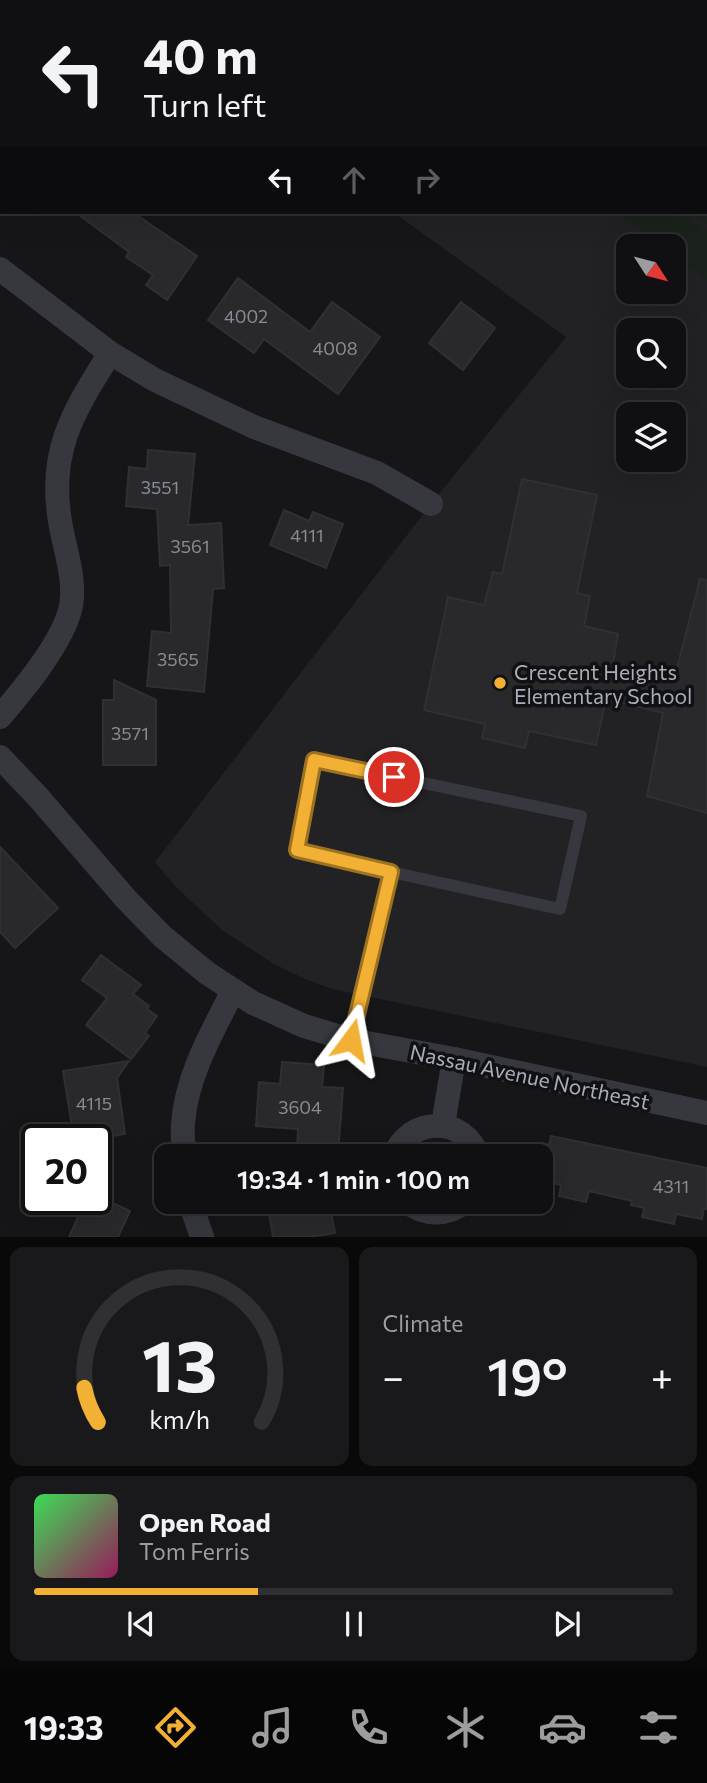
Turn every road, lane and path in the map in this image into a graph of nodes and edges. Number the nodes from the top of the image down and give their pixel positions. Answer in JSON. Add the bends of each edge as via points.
{"nodes":[{"id":1,"x":0,"y":269,"type":"edge"},
{"id":2,"x":110,"y":353,"type":"junction"},
{"id":3,"x":432,"y":505,"type":"dead end"},
{"id":4,"x":0,"y":717,"type":"edge"},
{"id":5,"x":0,"y":757,"type":"edge"},
{"id":6,"x":391,"y":872,"type":"junction"},
{"id":7,"x":233,"y":991,"type":"junction"},
{"id":8,"x":351,"y":1040,"type":"junction"},
{"id":9,"x":454,"y":1059,"type":"junction"},
{"id":10,"x":707,"y":1113,"type":"edge"},
{"id":11,"x":443,"y":1125,"type":"junction"},
{"id":12,"x":184,"y":1144,"type":"edge"},
{"id":13,"x":402,"y":1144,"type":"edge"},
{"id":14,"x":470,"y":1144,"type":"edge"},
{"id":15,"x":194,"y":1214,"type":"edge"},
{"id":16,"x":202,"y":1237,"type":"edge"}],
"edges":[{"from":1,"to":2,"type":"street"},
{"from":2,"to":3,"type":"street","via":[[203,404],[377,473]]},
{"from":2,"to":4,"type":"street","via":[[78,405],[56,473],[71,608],[44,659]]},
{"from":5,"to":7,"type":"street","name":"Nassau Avenue Northeast","via":[[126,899],[185,957]]},
{"from":6,"to":6,"type":"lane","via":[[560,909],[581,816],[314,760],[297,850]]},
{"from":6,"to":8,"type":"lane"},
{"from":7,"to":8,"type":"street","name":"Nassau Avenue Northeast","via":[[304,1026]]},
{"from":7,"to":12,"type":"street","via":[[192,1082]]},
{"from":8,"to":9,"type":"street","name":"Nassau Avenue Northeast"},
{"from":9,"to":10,"type":"street","name":"Nassau Avenue Northeast"},
{"from":9,"to":11,"type":"street"},
{"from":11,"to":13,"type":"street","via":[[416,1130]]},
{"from":11,"to":14,"type":"street"},
{"from":15,"to":16,"type":"street"}]}
